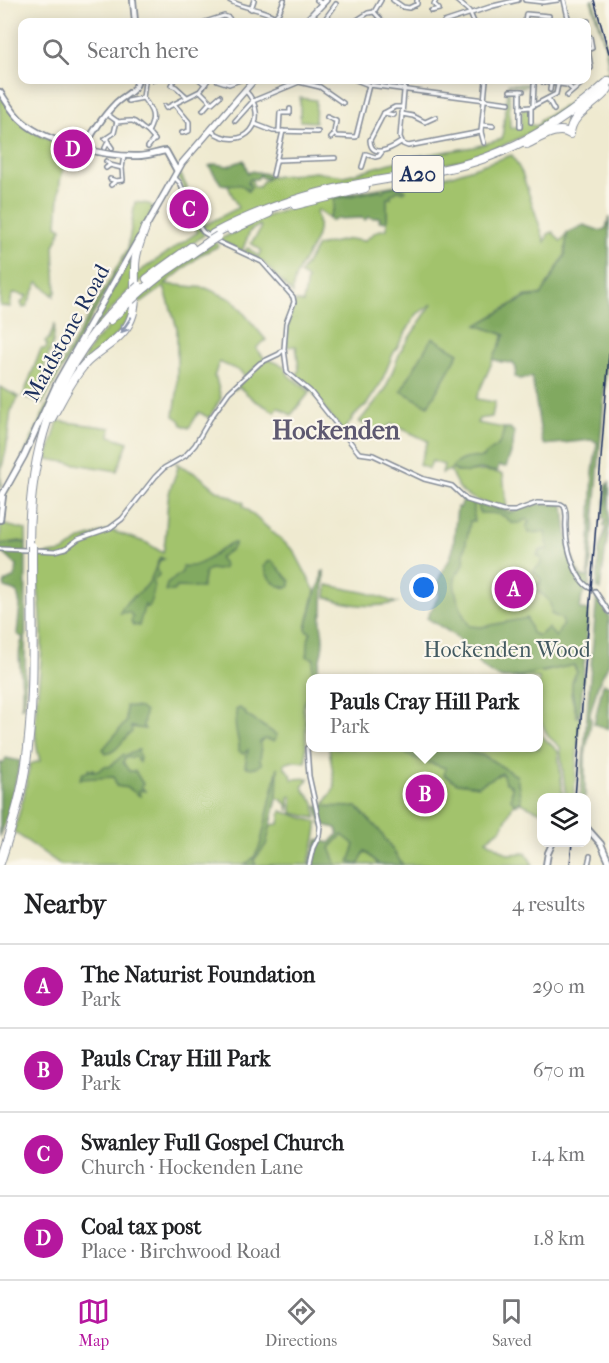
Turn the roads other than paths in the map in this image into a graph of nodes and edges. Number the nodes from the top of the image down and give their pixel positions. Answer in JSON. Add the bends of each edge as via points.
{"nodes":[{"id":1,"x":133,"y":0,"type":"edge"},
{"id":2,"x":230,"y":0,"type":"edge"},
{"id":3,"x":254,"y":0,"type":"edge"},
{"id":4,"x":284,"y":0,"type":"edge"},
{"id":5,"x":381,"y":0,"type":"edge"},
{"id":6,"x":393,"y":0,"type":"edge"},
{"id":7,"x":417,"y":0,"type":"edge"},
{"id":8,"x":436,"y":0,"type":"edge"},
{"id":9,"x":456,"y":0,"type":"edge"},
{"id":10,"x":491,"y":0,"type":"edge"},
{"id":11,"x":518,"y":0,"type":"edge"},
{"id":12,"x":525,"y":0,"type":"edge"},
{"id":13,"x":558,"y":0,"type":"edge"},
{"id":14,"x":564,"y":0,"type":"edge"},
{"id":15,"x":321,"y":1,"type":"edge"},
{"id":16,"x":336,"y":4,"type":"dead end"},
{"id":17,"x":493,"y":6,"type":"junction"},
{"id":18,"x":251,"y":9,"type":"junction"},
{"id":19,"x":431,"y":11,"type":"dead end"},
{"id":20,"x":374,"y":12,"type":"junction"},
{"id":21,"x":471,"y":14,"type":"junction"},
{"id":22,"x":549,"y":16,"type":"dead end"},
{"id":23,"x":275,"y":17,"type":"joint"},
{"id":24,"x":135,"y":18,"type":"edge"},
{"id":25,"x":307,"y":18,"type":"edge"},
{"id":26,"x":327,"y":18,"type":"edge"},
{"id":27,"x":360,"y":18,"type":"edge"},
{"id":28,"x":379,"y":18,"type":"edge"},
{"id":29,"x":458,"y":18,"type":"edge"},
{"id":30,"x":472,"y":18,"type":"edge"},
{"id":31,"x":526,"y":18,"type":"edge"},
{"id":32,"x":568,"y":18,"type":"edge"},
{"id":33,"x":609,"y":81,"type":"edge"},
{"id":34,"x":137,"y":84,"type":"edge"},
{"id":35,"x":145,"y":84,"type":"edge"},
{"id":36,"x":172,"y":84,"type":"edge"},
{"id":37,"x":205,"y":84,"type":"edge"},
{"id":38,"x":249,"y":84,"type":"edge"},
{"id":39,"x":294,"y":84,"type":"edge"},
{"id":40,"x":308,"y":84,"type":"edge"},
{"id":41,"x":404,"y":84,"type":"edge"},
{"id":42,"x":486,"y":84,"type":"edge"},
{"id":43,"x":551,"y":84,"type":"edge"},
{"id":44,"x":558,"y":84,"type":"edge"},
{"id":45,"x":564,"y":84,"type":"edge"},
{"id":46,"x":581,"y":84,"type":"dead end"},
{"id":47,"x":313,"y":85,"type":"joint"},
{"id":48,"x":369,"y":85,"type":"joint"},
{"id":49,"x":534,"y":85,"type":"dead end"},
{"id":50,"x":378,"y":86,"type":"joint"},
{"id":51,"x":403,"y":89,"type":"junction"},
{"id":52,"x":609,"y":89,"type":"edge"},
{"id":53,"x":245,"y":90,"type":"junction"},
{"id":54,"x":510,"y":90,"type":"dead end"},
{"id":55,"x":550,"y":90,"type":"dead end"},
{"id":56,"x":573,"y":90,"type":"junction"},
{"id":57,"x":200,"y":91,"type":"junction"},
{"id":58,"x":1,"y":95,"type":"edge"},
{"id":59,"x":220,"y":96,"type":"dead end"},
{"id":60,"x":567,"y":96,"type":"dead end"},
{"id":61,"x":187,"y":97,"type":"junction"},
{"id":62,"x":144,"y":98,"type":"junction"},
{"id":63,"x":548,"y":99,"type":"junction"},
{"id":64,"x":253,"y":101,"type":"junction"},
{"id":65,"x":484,"y":101,"type":"junction"},
{"id":66,"x":129,"y":102,"type":"dead end"},
{"id":67,"x":210,"y":102,"type":"junction"},
{"id":68,"x":343,"y":103,"type":"dead end"},
{"id":69,"x":509,"y":103,"type":"dead end"},
{"id":70,"x":174,"y":104,"type":"junction"},
{"id":71,"x":532,"y":106,"type":"junction"},
{"id":72,"x":402,"y":107,"type":"junction"},
{"id":73,"x":165,"y":108,"type":"dead end"},
{"id":74,"x":520,"y":108,"type":"junction"},
{"id":75,"x":290,"y":109,"type":"dead end"},
{"id":76,"x":203,"y":110,"type":"dead end"},
{"id":77,"x":554,"y":110,"type":"dead end"},
{"id":78,"x":384,"y":113,"type":"junction"},
{"id":79,"x":107,"y":114,"type":"junction"},
{"id":80,"x":402,"y":114,"type":"junction"},
{"id":81,"x":394,"y":115,"type":"dead end"},
{"id":82,"x":327,"y":117,"type":"dead end"},
{"id":83,"x":436,"y":117,"type":"dead end"},
{"id":84,"x":235,"y":119,"type":"dead end"},
{"id":85,"x":117,"y":121,"type":"junction"},
{"id":86,"x":531,"y":122,"type":"dead end"},
{"id":87,"x":255,"y":124,"type":"junction"},
{"id":88,"x":482,"y":125,"type":"junction"},
{"id":89,"x":493,"y":126,"type":"dead end"},
{"id":90,"x":520,"y":127,"type":"dead end"},
{"id":91,"x":210,"y":129,"type":"junction"},
{"id":92,"x":281,"y":131,"type":"junction"},
{"id":93,"x":148,"y":132,"type":"junction"},
{"id":94,"x":182,"y":132,"type":"dead end"},
{"id":95,"x":318,"y":132,"type":"dead end"},
{"id":96,"x":481,"y":132,"type":"junction"},
{"id":97,"x":107,"y":140,"type":"junction"},
{"id":98,"x":402,"y":142,"type":"junction"},
{"id":99,"x":483,"y":143,"type":"dead end"},
{"id":100,"x":527,"y":144,"type":"junction"},
{"id":101,"x":148,"y":147,"type":"dead end"},
{"id":102,"x":105,"y":148,"type":"dead end"},
{"id":103,"x":112,"y":148,"type":"dead end"},
{"id":104,"x":371,"y":148,"type":"junction"},
{"id":105,"x":85,"y":149,"type":"junction"},
{"id":106,"x":382,"y":152,"type":"junction"},
{"id":107,"x":366,"y":154,"type":"junction"},
{"id":108,"x":124,"y":156,"type":"junction"},
{"id":109,"x":335,"y":158,"type":"dead end"},
{"id":110,"x":277,"y":160,"type":"junction"},
{"id":111,"x":106,"y":161,"type":"dead end"},
{"id":112,"x":176,"y":167,"type":"junction"},
{"id":113,"x":362,"y":167,"type":"dead end"},
{"id":114,"x":122,"y":168,"type":"junction"},
{"id":115,"x":273,"y":175,"type":"dead end"},
{"id":116,"x":173,"y":178,"type":"junction"},
{"id":117,"x":110,"y":179,"type":"dead end"},
{"id":118,"x":116,"y":181,"type":"junction"},
{"id":119,"x":111,"y":185,"type":"dead end"},
{"id":120,"x":145,"y":228,"type":"joint"},
{"id":121,"x":212,"y":237,"type":"junction"},
{"id":122,"x":133,"y":256,"type":"junction"},
{"id":123,"x":140,"y":288,"type":"junction"},
{"id":124,"x":130,"y":297,"type":"junction"},
{"id":125,"x":284,"y":349,"type":"junction"},
{"id":126,"x":279,"y":354,"type":"junction"},
{"id":127,"x":285,"y":356,"type":"junction"},
{"id":128,"x":65,"y":381,"type":"junction"},
{"id":129,"x":46,"y":425,"type":"junction"},
{"id":130,"x":22,"y":471,"type":"dead end"},
{"id":131,"x":4,"y":493,"type":"junction"},
{"id":132,"x":26,"y":496,"type":"dead end"},
{"id":133,"x":0,"y":500,"type":"edge"},
{"id":134,"x":0,"y":520,"type":"edge"},
{"id":135,"x":0,"y":549,"type":"edge"},
{"id":136,"x":30,"y":549,"type":"junction"},
{"id":137,"x":590,"y":588,"type":"dead end"},
{"id":138,"x":595,"y":591,"type":"dead end"},
{"id":139,"x":609,"y":612,"type":"edge"},
{"id":140,"x":307,"y":752,"type":"edge"},
{"id":141,"x":591,"y":833,"type":"edge"},
{"id":142,"x":551,"y":847,"type":"edge"},
{"id":143,"x":0,"y":851,"type":"edge"},
{"id":144,"x":590,"y":856,"type":"dead end"},
{"id":145,"x":609,"y":862,"type":"edge"},
{"id":146,"x":0,"y":863,"type":"edge"},
{"id":147,"x":309,"y":865,"type":"edge"},
{"id":148,"x":546,"y":865,"type":"edge"},
{"id":149,"x":588,"y":865,"type":"edge"}],
"edges":[{"from":1,"to":24,"type":"street"},
{"from":2,"to":18,"type":"street"},
{"from":3,"to":18,"type":"street"},
{"from":4,"to":23,"type":"street"},
{"from":5,"to":20,"type":"street"},
{"from":6,"to":7,"type":"street","via":[[409,8]]},
{"from":8,"to":19,"type":"street","via":[[434,4],[440,9]]},
{"from":9,"to":21,"type":"street"},
{"from":10,"to":17,"type":"street"},
{"from":11,"to":17,"type":"street"},
{"from":12,"to":13,"type":"street"},
{"from":14,"to":32,"type":"street"},
{"from":15,"to":25,"type":"main road"},
{"from":16,"to":26,"type":"street"},
{"from":17,"to":21,"type":"street"},
{"from":18,"to":23,"type":"street"},
{"from":20,"to":27,"type":"street"},
{"from":20,"to":28,"type":"street"},
{"from":21,"to":29,"type":"street"},
{"from":21,"to":30,"type":"street"},
{"from":22,"to":31,"type":"street","via":[[526,14]]},
{"from":33,"to":121,"type":"highway","number":"A20","via":[[571,113],[485,158],[316,193],[275,205]]},
{"from":34,"to":79,"type":"street"},
{"from":35,"to":62,"type":"street"},
{"from":36,"to":61,"type":"street"},
{"from":37,"to":57,"type":"street"},
{"from":38,"to":53,"type":"main road"},
{"from":39,"to":64,"type":"street"},
{"from":40,"to":47,"type":"street"},
{"from":41,"to":51,"type":"street"},
{"from":42,"to":65,"type":"street"},
{"from":43,"to":55,"type":"street"},
{"from":44,"to":63,"type":"street","via":[[556,94]]},
{"from":45,"to":56,"type":"street"},
{"from":46,"to":56,"type":"street"},
{"from":47,"to":68,"type":"street"},
{"from":48,"to":50,"type":"street"},
{"from":48,"to":82,"type":"street","via":[[356,137],[333,136],[336,122]]},
{"from":49,"to":71,"type":"street"},
{"from":50,"to":51,"type":"street"},
{"from":51,"to":65,"type":"street"},
{"from":51,"to":72,"type":"street"},
{"from":52,"to":100,"type":"highway","number":"A20","via":[[575,116]]},
{"from":52,"to":100,"type":"highway","via":[[575,118],[570,134],[559,130]]},
{"from":53,"to":64,"type":"street"},
{"from":53,"to":91,"type":"main road"},
{"from":54,"to":74,"type":"street","via":[[522,91]]},
{"from":56,"to":60,"type":"street"},
{"from":57,"to":61,"type":"street"},
{"from":57,"to":67,"type":"street"},
{"from":58,"to":105,"type":"street","via":[[28,126],[72,147]]},
{"from":59,"to":67,"type":"street"},
{"from":61,"to":70,"type":"street"},
{"from":62,"to":66,"type":"street"},
{"from":62,"to":93,"type":"street","via":[[154,114]]},
{"from":63,"to":71,"type":"street"},
{"from":63,"to":77,"type":"street"},
{"from":64,"to":84,"type":"street"},
{"from":64,"to":87,"type":"street"},
{"from":65,"to":69,"type":"street"},
{"from":65,"to":88,"type":"street"},
{"from":67,"to":76,"type":"street"},
{"from":70,"to":73,"type":"street"},
{"from":70,"to":94,"type":"street","via":[[189,122],[189,131]]},
{"from":71,"to":74,"type":"street"},
{"from":71,"to":86,"type":"street"},
{"from":72,"to":78,"type":"street"},
{"from":72,"to":80,"type":"street"},
{"from":74,"to":90,"type":"street"},
{"from":75,"to":92,"type":"street","via":[[290,113],[280,113]]},
{"from":78,"to":81,"type":"street"},
{"from":78,"to":104,"type":"street","via":[[370,140]]},
{"from":79,"to":85,"type":"street"},
{"from":79,"to":105,"type":"street"},
{"from":80,"to":83,"type":"street","via":[[425,122]]},
{"from":80,"to":98,"type":"street"},
{"from":85,"to":93,"type":"street","via":[[135,120]]},
{"from":85,"to":97,"type":"street"},
{"from":87,"to":91,"type":"street","via":[[248,134],[233,139]]},
{"from":87,"to":92,"type":"street"},
{"from":88,"to":89,"type":"street"},
{"from":88,"to":96,"type":"street"},
{"from":91,"to":112,"type":"main road"},
{"from":92,"to":95,"type":"street"},
{"from":92,"to":110,"type":"street"},
{"from":93,"to":101,"type":"street","via":[[154,139]]},
{"from":96,"to":98,"type":"street","via":[[408,146]]},
{"from":96,"to":99,"type":"street"},
{"from":97,"to":102,"type":"street"},
{"from":97,"to":103,"type":"street"},
{"from":98,"to":106,"type":"street"},
{"from":100,"to":121,"type":"highway","number":"A20","via":[[459,171],[287,207]]},
{"from":104,"to":106,"type":"street"},
{"from":104,"to":107,"type":"street"},
{"from":105,"to":108,"type":"street"},
{"from":106,"to":107,"type":"street","via":[[375,157]]},
{"from":107,"to":113,"type":"street"},
{"from":108,"to":112,"type":"street","via":[[165,151]]},
{"from":108,"to":114,"type":"street"},
{"from":109,"to":110,"type":"street"},
{"from":110,"to":115,"type":"street"},
{"from":111,"to":114,"type":"street","via":[[108,166]]},
{"from":112,"to":116,"type":"main road"},
{"from":114,"to":118,"type":"street","via":[[123,180]]},
{"from":116,"to":120,"type":"main road"},
{"from":116,"to":125,"type":"street","via":[[180,183],[203,232],[262,262],[293,297]]},
{"from":117,"to":118,"type":"street"},
{"from":118,"to":119,"type":"street"},
{"from":120,"to":122,"type":"highway","number":"A20"},
{"from":121,"to":123,"type":"highway","number":"A20"},
{"from":121,"to":123,"type":"highway","number":"A20","via":[[161,267]]},
{"from":122,"to":129,"type":"highway","number":"A20","one_way":true,"via":[[135,302],[129,323],[81,369]]},
{"from":122,"to":131,"type":"main road","name":"Maidstone Road","via":[[58,381]]},
{"from":123,"to":124,"type":"highway","number":"A20","bridge":true},
{"from":124,"to":128,"type":"highway","number":"A20","via":[[96,336]]},
{"from":124,"to":128,"type":"highway","number":"A20","via":[[95,331]]},
{"from":125,"to":126,"type":"street"},
{"from":125,"to":127,"type":"street"},
{"from":126,"to":127,"type":"street"},
{"from":126,"to":136,"type":"street","via":[[265,360],[229,392],[195,445],[155,477],[122,519],[66,548]]},
{"from":127,"to":137,"type":"street","via":[[289,376],[310,391],[358,453],[373,455],[408,473],[452,486],[467,500],[503,511],[537,503],[564,506],[576,572]]},
{"from":128,"to":129,"type":"highway","number":"A20"},
{"from":129,"to":130,"type":"highway","via":[[31,466]]},
{"from":129,"to":136,"type":"highway","number":"A20","via":[[36,474]]},
{"from":131,"to":133,"type":"main road","name":"Maidstone Road"},
{"from":131,"to":134,"type":"street"},
{"from":132,"to":136,"type":"highway"},
{"from":135,"to":136,"type":"street"},
{"from":136,"to":143,"type":"highway","number":"A20","via":[[25,749]]},
{"from":136,"to":146,"type":"highway","number":"A20","via":[[32,692],[28,750]]},
{"from":138,"to":139,"type":"street"},
{"from":140,"to":147,"type":"street","via":[[320,826]]},
{"from":141,"to":145,"type":"street"},
{"from":142,"to":148,"type":"street"},
{"from":144,"to":149,"type":"street"}]}
